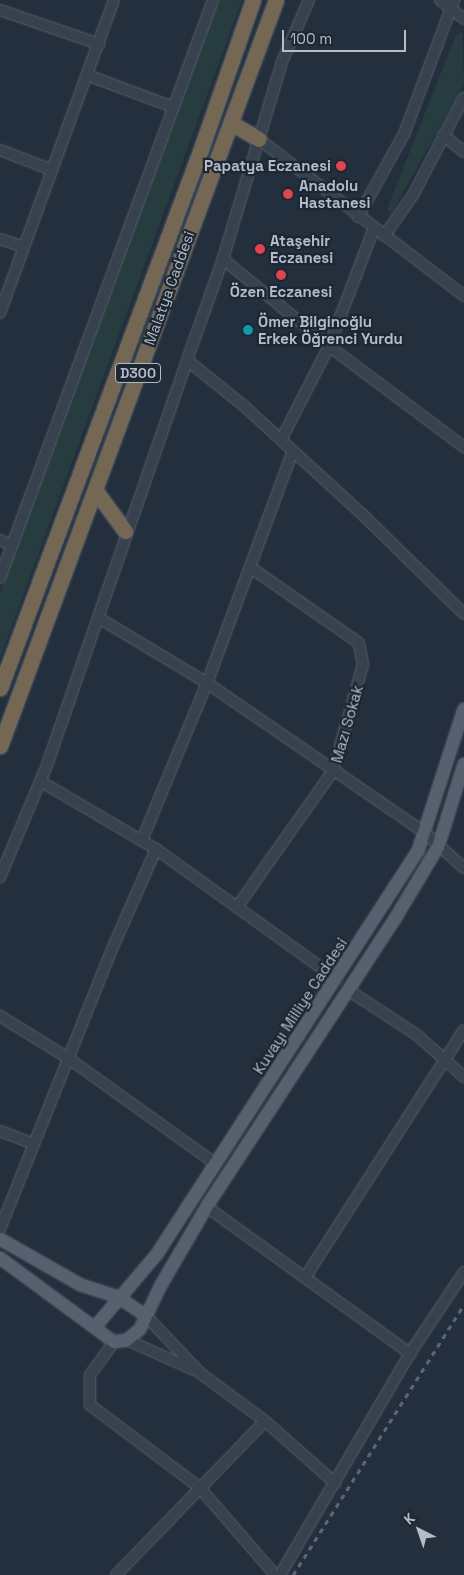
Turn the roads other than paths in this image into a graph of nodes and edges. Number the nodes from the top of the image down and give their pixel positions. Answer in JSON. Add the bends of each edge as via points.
{"nodes":[{"id":1,"x":114,"y":0,"type":"edge"},
{"id":2,"x":213,"y":0,"type":"edge"},
{"id":3,"x":253,"y":0,"type":"edge"},
{"id":4,"x":276,"y":0,"type":"edge"},
{"id":5,"x":309,"y":0,"type":"edge"},
{"id":6,"x":440,"y":0,"type":"edge"},
{"id":7,"x":452,"y":4,"type":"edge"},
{"id":8,"x":0,"y":10,"type":"edge"},
{"id":9,"x":464,"y":19,"type":"edge"},
{"id":10,"x":99,"y":44,"type":"junction"},
{"id":11,"x":87,"y":75,"type":"junction"},
{"id":12,"x":464,"y":97,"type":"edge"},
{"id":13,"x":174,"y":107,"type":"junction"},
{"id":14,"x":231,"y":123,"type":"junction"},
{"id":15,"x":443,"y":135,"type":"junction"},
{"id":16,"x":259,"y":139,"type":"junction"},
{"id":17,"x":0,"y":150,"type":"edge"},
{"id":18,"x":464,"y":152,"type":"edge"},
{"id":19,"x":52,"y":170,"type":"junction"},
{"id":20,"x":358,"y":217,"type":"junction"},
{"id":21,"x":374,"y":228,"type":"junction"},
{"id":22,"x":384,"y":236,"type":"junction"},
{"id":23,"x":0,"y":239,"type":"edge"},
{"id":24,"x":24,"y":248,"type":"junction"},
{"id":25,"x":222,"y":258,"type":"junction"},
{"id":26,"x":464,"y":296,"type":"edge"},
{"id":27,"x":0,"y":313,"type":"edge"},
{"id":28,"x":329,"y":346,"type":"junction"},
{"id":29,"x":187,"y":360,"type":"junction"},
{"id":30,"x":281,"y":440,"type":"junction"},
{"id":31,"x":464,"y":447,"type":"edge"},
{"id":32,"x":293,"y":451,"type":"junction"},
{"id":33,"x":95,"y":490,"type":"junction"},
{"id":34,"x":125,"y":531,"type":"junction"},
{"id":35,"x":0,"y":540,"type":"edge"},
{"id":36,"x":12,"y":545,"type":"junction"},
{"id":37,"x":250,"y":567,"type":"junction"},
{"id":38,"x":0,"y":578,"type":"edge"},
{"id":39,"x":464,"y":614,"type":"edge"},
{"id":40,"x":99,"y":618,"type":"junction"},
{"id":41,"x":207,"y":683,"type":"junction"},
{"id":42,"x":0,"y":688,"type":"edge"},
{"id":43,"x":464,"y":709,"type":"edge"},
{"id":44,"x":0,"y":746,"type":"edge"},
{"id":45,"x":464,"y":764,"type":"edge"},
{"id":46,"x":333,"y":771,"type":"junction"},
{"id":47,"x":40,"y":781,"type":"junction"},
{"id":48,"x":424,"y":832,"type":"junction"},
{"id":49,"x":142,"y":840,"type":"junction"},
{"id":50,"x":438,"y":847,"type":"junction"},
{"id":51,"x":156,"y":849,"type":"junction"},
{"id":52,"x":464,"y":868,"type":"edge"},
{"id":53,"x":0,"y":877,"type":"edge"},
{"id":54,"x":237,"y":907,"type":"junction"},
{"id":55,"x":337,"y":979,"type":"junction"},
{"id":56,"x":348,"y":990,"type":"junction"},
{"id":57,"x":0,"y":1016,"type":"edge"},
{"id":58,"x":464,"y":1030,"type":"edge"},
{"id":59,"x":68,"y":1058,"type":"junction"},
{"id":60,"x":445,"y":1060,"type":"junction"},
{"id":61,"x":464,"y":1077,"type":"edge"},
{"id":62,"x":0,"y":1131,"type":"edge"},
{"id":63,"x":34,"y":1144,"type":"junction"},
{"id":64,"x":216,"y":1164,"type":"junction"},
{"id":65,"x":207,"y":1207,"type":"junction"},
{"id":66,"x":0,"y":1228,"type":"edge"},
{"id":67,"x":0,"y":1239,"type":"edge"},
{"id":68,"x":0,"y":1258,"type":"edge"},
{"id":69,"x":464,"y":1272,"type":"edge"},
{"id":70,"x":306,"y":1276,"type":"junction"},
{"id":71,"x":118,"y":1297,"type":"junction"},
{"id":72,"x":146,"y":1316,"type":"junction"},
{"id":73,"x":95,"y":1327,"type":"junction"},
{"id":74,"x":121,"y":1341,"type":"junction"},
{"id":75,"x":410,"y":1354,"type":"junction"},
{"id":76,"x":200,"y":1373,"type":"junction"},
{"id":77,"x":265,"y":1421,"type":"junction"},
{"id":78,"x":335,"y":1483,"type":"junction"},
{"id":79,"x":200,"y":1488,"type":"junction"},
{"id":80,"x":116,"y":1575,"type":"edge"},
{"id":81,"x":274,"y":1575,"type":"edge"},
{"id":82,"x":280,"y":1575,"type":"edge"}],
"edges":[{"from":1,"to":10,"type":"street"},
{"from":2,"to":13,"type":"street"},
{"from":3,"to":42,"type":"highway","name":"Malatya Caddesi","number":"D300","via":[[201,149]]},
{"from":4,"to":14,"type":"highway","name":"Malatya Caddesi","number":"D300"},
{"from":5,"to":16,"type":"street","via":[[282,62]]},
{"from":6,"to":7,"type":"street"},
{"from":7,"to":9,"type":"street"},
{"from":7,"to":20,"type":"street","via":[[404,134]]},
{"from":8,"to":10,"type":"street"},
{"from":10,"to":11,"type":"street"},
{"from":11,"to":13,"type":"street"},
{"from":11,"to":19,"type":"street"},
{"from":12,"to":15,"type":"street"},
{"from":13,"to":36,"type":"street"},
{"from":14,"to":16,"type":"highway"},
{"from":14,"to":33,"type":"highway","name":"Malatya Caddesi","number":"D300"},
{"from":15,"to":18,"type":"street"},
{"from":15,"to":22,"type":"street","via":[[413,195]]},
{"from":16,"to":20,"type":"street"},
{"from":16,"to":25,"type":"street"},
{"from":17,"to":19,"type":"street"},
{"from":19,"to":24,"type":"street"},
{"from":20,"to":21,"type":"street"},
{"from":21,"to":22,"type":"street"},
{"from":21,"to":28,"type":"street"},
{"from":22,"to":26,"type":"street"},
{"from":23,"to":24,"type":"street"},
{"from":24,"to":27,"type":"street"},
{"from":25,"to":28,"type":"street"},
{"from":25,"to":29,"type":"street"},
{"from":28,"to":30,"type":"street"},
{"from":28,"to":31,"type":"street"},
{"from":29,"to":30,"type":"street"},
{"from":29,"to":34,"type":"street"},
{"from":30,"to":32,"type":"street"},
{"from":32,"to":37,"type":"street"},
{"from":32,"to":39,"type":"street"},
{"from":33,"to":34,"type":"highway"},
{"from":33,"to":44,"type":"highway","name":"Malatya Caddesi","number":"D300"},
{"from":34,"to":40,"type":"street"},
{"from":35,"to":36,"type":"street"},
{"from":36,"to":38,"type":"street"},
{"from":37,"to":41,"type":"street"},
{"from":37,"to":46,"type":"street","name":"Mazı Sokak","via":[[359,643],[364,664]]},
{"from":40,"to":41,"type":"street"},
{"from":40,"to":47,"type":"street"},
{"from":41,"to":46,"type":"street"},
{"from":41,"to":49,"type":"street"},
{"from":43,"to":48,"type":"main road","name":"Kuvayı Milliye Caddesi"},
{"from":45,"to":50,"type":"main road","name":"Kuvayı Milliye Caddesi"},
{"from":46,"to":48,"type":"street"},
{"from":46,"to":54,"type":"street","name":"Mazı Sokak"},
{"from":47,"to":49,"type":"street"},
{"from":47,"to":53,"type":"street"},
{"from":48,"to":50,"type":"street"},
{"from":48,"to":55,"type":"main road","name":"Kuvayı Milliye Caddesi","via":[[418,851]]},
{"from":49,"to":51,"type":"street"},
{"from":50,"to":52,"type":"street"},
{"from":50,"to":56,"type":"main road","name":"Kuvayı Milliye Caddesi"},
{"from":51,"to":54,"type":"street"},
{"from":51,"to":59,"type":"street"},
{"from":54,"to":55,"type":"street"},
{"from":55,"to":64,"type":"main road","name":"Kuvayı Milliye Caddesi"},
{"from":56,"to":60,"type":"street","via":[[417,1035]]},
{"from":56,"to":65,"type":"main road","name":"Kuvayı Milliye Caddesi"},
{"from":57,"to":59,"type":"street"},
{"from":58,"to":60,"type":"street"},
{"from":59,"to":63,"type":"street"},
{"from":59,"to":64,"type":"street"},
{"from":60,"to":61,"type":"street"},
{"from":60,"to":70,"type":"street"},
{"from":62,"to":63,"type":"street"},
{"from":63,"to":66,"type":"street"},
{"from":64,"to":71,"type":"main road","name":"Kuvayı Milliye Caddesi","via":[[157,1254]]},
{"from":65,"to":70,"type":"street"},
{"from":65,"to":72,"type":"main road","name":"Kuvayı Milliye Caddesi"},
{"from":67,"to":71,"type":"main road","via":[[81,1286]]},
{"from":68,"to":73,"type":"main road"},
{"from":69,"to":75,"type":"street"},
{"from":70,"to":75,"type":"street"},
{"from":71,"to":72,"type":"main road"},
{"from":71,"to":73,"type":"main road","name":"Kuvayı Milliye Caddesi"},
{"from":72,"to":74,"type":"main road","name":"Kuvayı Milliye Caddesi","via":[[140,1329]]},
{"from":72,"to":76,"type":"street"},
{"from":73,"to":74,"type":"main road"},
{"from":74,"to":76,"type":"street"},
{"from":74,"to":79,"type":"street","via":[[90,1375],[90,1405]]},
{"from":75,"to":78,"type":"street"},
{"from":76,"to":77,"type":"street"},
{"from":77,"to":78,"type":"street"},
{"from":77,"to":79,"type":"street"},
{"from":78,"to":82,"type":"street"},
{"from":79,"to":80,"type":"street"},
{"from":79,"to":81,"type":"street"}]}
